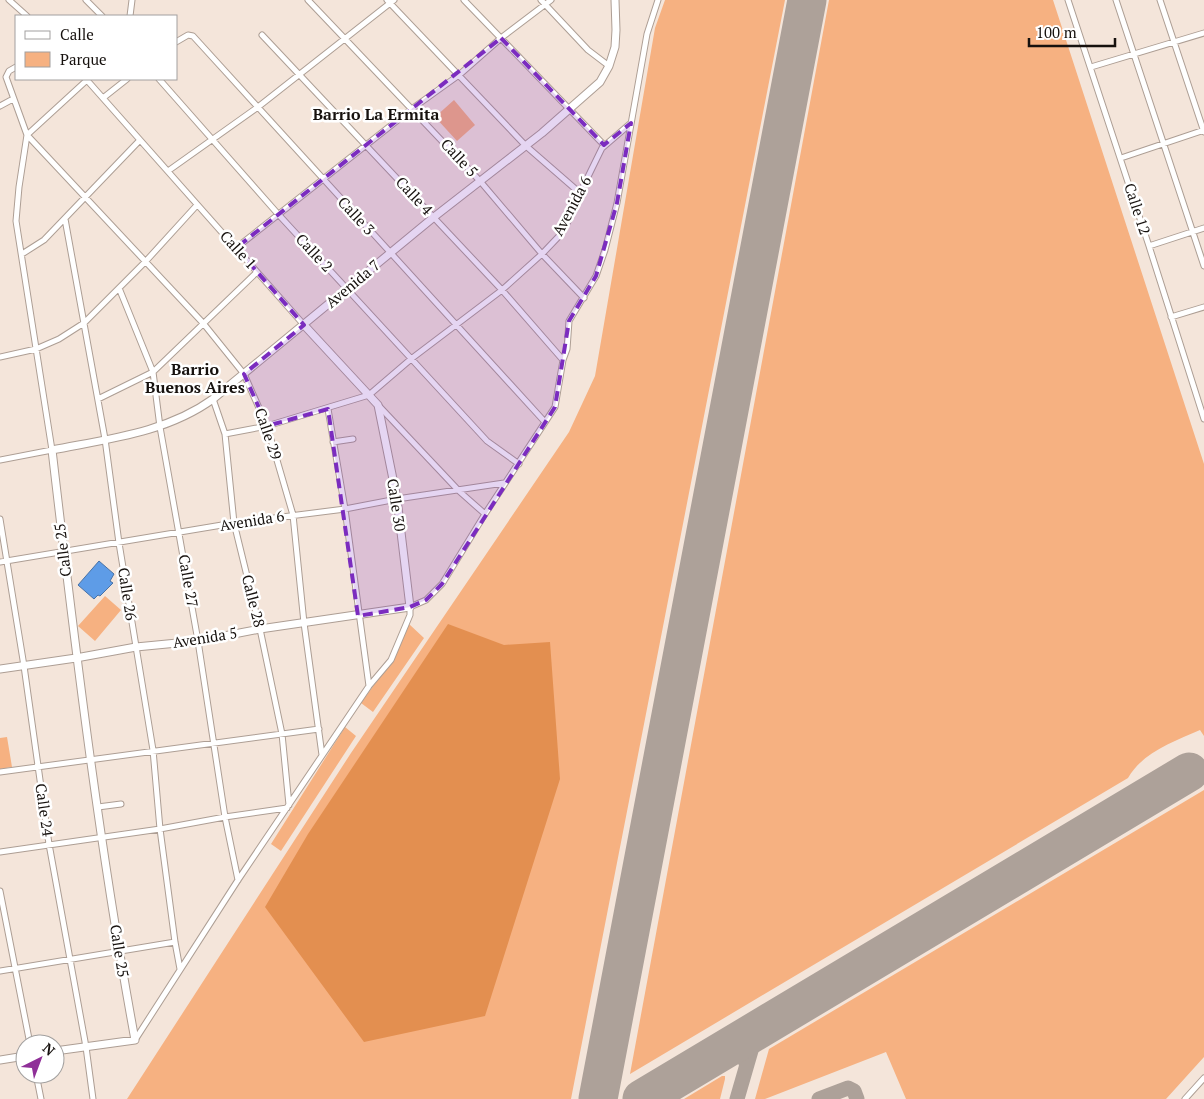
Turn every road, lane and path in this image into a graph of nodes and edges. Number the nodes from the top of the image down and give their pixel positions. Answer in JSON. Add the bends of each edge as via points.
{"nodes":[{"id":1,"x":9,"y":0,"type":"edge"},
{"id":2,"x":86,"y":0,"type":"edge"},
{"id":3,"x":132,"y":0,"type":"edge"},
{"id":4,"x":308,"y":0,"type":"edge"},
{"id":5,"x":464,"y":0,"type":"edge"},
{"id":6,"x":551,"y":0,"type":"edge"},
{"id":7,"x":615,"y":0,"type":"edge"},
{"id":8,"x":658,"y":0,"type":"edge"},
{"id":9,"x":1068,"y":0,"type":"edge"},
{"id":10,"x":1116,"y":0,"type":"edge"},
{"id":11,"x":1160,"y":0,"type":"edge"},
{"id":12,"x":390,"y":1,"type":"edge"},
{"id":13,"x":543,"y":2,"type":"edge"},
{"id":14,"x":26,"y":15,"type":"edge"},
{"id":15,"x":101,"y":15,"type":"edge"},
{"id":16,"x":130,"y":15,"type":"edge"},
{"id":17,"x":1204,"y":33,"type":"edge"},
{"id":18,"x":262,"y":35,"type":"dead end"},
{"id":19,"x":345,"y":37,"type":"junction"},
{"id":20,"x":501,"y":38,"type":"junction"},
{"id":21,"x":178,"y":41,"type":"edge"},
{"id":22,"x":1174,"y":42,"type":"junction"},
{"id":23,"x":1134,"y":54,"type":"junction"},
{"id":24,"x":609,"y":66,"type":"junction"},
{"id":25,"x":1091,"y":67,"type":"junction"},
{"id":26,"x":15,"y":68,"type":"edge"},
{"id":27,"x":300,"y":75,"type":"junction"},
{"id":28,"x":459,"y":75,"type":"junction"},
{"id":29,"x":85,"y":80,"type":"edge"},
{"id":30,"x":87,"y":80,"type":"edge"},
{"id":31,"x":127,"y":80,"type":"edge"},
{"id":32,"x":160,"y":80,"type":"edge"},
{"id":33,"x":103,"y":98,"type":"junction"},
{"id":34,"x":14,"y":99,"type":"junction"},
{"id":35,"x":0,"y":106,"type":"edge"},
{"id":36,"x":258,"y":107,"type":"junction"},
{"id":37,"x":412,"y":108,"type":"junction"},
{"id":38,"x":569,"y":109,"type":"junction"},
{"id":39,"x":631,"y":123,"type":"junction"},
{"id":40,"x":1204,"y":131,"type":"edge"},
{"id":41,"x":28,"y":134,"type":"junction"},
{"id":42,"x":212,"y":139,"type":"junction"},
{"id":43,"x":140,"y":140,"type":"junction"},
{"id":44,"x":1163,"y":143,"type":"junction"},
{"id":45,"x":366,"y":145,"type":"junction"},
{"id":46,"x":604,"y":145,"type":"junction"},
{"id":47,"x":526,"y":146,"type":"junction"},
{"id":48,"x":1121,"y":158,"type":"junction"},
{"id":49,"x":168,"y":171,"type":"junction"},
{"id":50,"x":322,"y":180,"type":"junction"},
{"id":51,"x":480,"y":181,"type":"junction"},
{"id":52,"x":580,"y":193,"type":"junction"},
{"id":53,"x":84,"y":198,"type":"junction"},
{"id":54,"x":197,"y":204,"type":"junction"},
{"id":55,"x":278,"y":214,"type":"junction"},
{"id":56,"x":434,"y":216,"type":"junction"},
{"id":57,"x":65,"y":219,"type":"junction"},
{"id":58,"x":1204,"y":228,"type":"edge"},
{"id":59,"x":1193,"y":232,"type":"junction"},
{"id":60,"x":1149,"y":246,"type":"junction"},
{"id":61,"x":236,"y":248,"type":"junction"},
{"id":62,"x":390,"y":253,"type":"junction"},
{"id":63,"x":22,"y":254,"type":"junction"},
{"id":64,"x":542,"y":254,"type":"junction"},
{"id":65,"x":146,"y":261,"type":"junction"},
{"id":66,"x":1204,"y":266,"type":"edge"},
{"id":67,"x":257,"y":272,"type":"junction"},
{"id":68,"x":119,"y":288,"type":"junction"},
{"id":69,"x":346,"y":288,"type":"junction"},
{"id":70,"x":502,"y":290,"type":"junction"},
{"id":71,"x":584,"y":298,"type":"junction"},
{"id":72,"x":1204,"y":307,"type":"edge"},
{"id":73,"x":1171,"y":318,"type":"junction"},
{"id":74,"x":84,"y":323,"type":"junction"},
{"id":75,"x":203,"y":323,"type":"junction"},
{"id":76,"x":304,"y":325,"type":"junction"},
{"id":77,"x":456,"y":325,"type":"junction"},
{"id":78,"x":36,"y":350,"type":"junction"},
{"id":79,"x":0,"y":357,"type":"edge"},
{"id":80,"x":410,"y":359,"type":"junction"},
{"id":81,"x":563,"y":360,"type":"junction"},
{"id":82,"x":153,"y":372,"type":"junction"},
{"id":83,"x":244,"y":374,"type":"junction"},
{"id":84,"x":369,"y":395,"type":"junction"},
{"id":85,"x":98,"y":399,"type":"junction"},
{"id":86,"x":213,"y":399,"type":"junction"},
{"id":87,"x":378,"y":405,"type":"junction"},
{"id":88,"x":1202,"y":407,"type":"edge"},
{"id":89,"x":328,"y":409,"type":"junction"},
{"id":90,"x":1204,"y":418,"type":"edge"},
{"id":91,"x":392,"y":420,"type":"junction"},
{"id":92,"x":544,"y":421,"type":"junction"},
{"id":93,"x":382,"y":425,"type":"junction"},
{"id":94,"x":267,"y":426,"type":"junction"},
{"id":95,"x":160,"y":427,"type":"junction"},
{"id":96,"x":225,"y":434,"type":"junction"},
{"id":97,"x":105,"y":439,"type":"junction"},
{"id":98,"x":353,"y":439,"type":"dead end"},
{"id":99,"x":333,"y":442,"type":"junction"},
{"id":100,"x":52,"y":450,"type":"junction"},
{"id":101,"x":0,"y":460,"type":"edge"},
{"id":102,"x":519,"y":464,"type":"junction"},
{"id":103,"x":504,"y":483,"type":"junction"},
{"id":104,"x":459,"y":490,"type":"junction"},
{"id":105,"x":397,"y":499,"type":"junction"},
{"id":106,"x":345,"y":509,"type":"junction"},
{"id":107,"x":485,"y":514,"type":"junction"},
{"id":108,"x":293,"y":515,"type":"junction"},
{"id":109,"x":0,"y":520,"type":"edge"},
{"id":110,"x":234,"y":524,"type":"junction"},
{"id":111,"x":179,"y":533,"type":"junction"},
{"id":112,"x":119,"y":543,"type":"junction"},
{"id":113,"x":64,"y":552,"type":"junction"},
{"id":114,"x":7,"y":561,"type":"junction"},
{"id":115,"x":0,"y":562,"type":"edge"},
{"id":116,"x":410,"y":607,"type":"junction"},
{"id":117,"x":358,"y":616,"type":"junction"},
{"id":118,"x":304,"y":623,"type":"junction"},
{"id":119,"x":260,"y":629,"type":"junction"},
{"id":120,"x":198,"y":641,"type":"junction"},
{"id":121,"x":136,"y":647,"type":"junction"},
{"id":122,"x":76,"y":658,"type":"junction"},
{"id":123,"x":24,"y":666,"type":"junction"},
{"id":124,"x":0,"y":669,"type":"edge"},
{"id":125,"x":369,"y":686,"type":"junction"},
{"id":126,"x":319,"y":729,"type":"junction"},
{"id":127,"x":282,"y":734,"type":"junction"},
{"id":128,"x":213,"y":743,"type":"junction"},
{"id":129,"x":153,"y":750,"type":"junction"},
{"id":130,"x":322,"y":756,"type":"junction"},
{"id":131,"x":91,"y":760,"type":"junction"},
{"id":132,"x":38,"y":767,"type":"junction"},
{"id":133,"x":0,"y":772,"type":"edge"},
{"id":134,"x":121,"y":804,"type":"dead end"},
{"id":135,"x":288,"y":806,"type":"junction"},
{"id":136,"x":98,"y":807,"type":"junction"},
{"id":137,"x":225,"y":817,"type":"junction"},
{"id":138,"x":160,"y":829,"type":"junction"},
{"id":139,"x":102,"y":836,"type":"junction"},
{"id":140,"x":49,"y":844,"type":"junction"},
{"id":141,"x":0,"y":852,"type":"edge"},
{"id":142,"x":238,"y":880,"type":"junction"},
{"id":143,"x":0,"y":891,"type":"edge"},
{"id":144,"x":175,"y":942,"type":"junction"},
{"id":145,"x":118,"y":950,"type":"junction"},
{"id":146,"x":70,"y":958,"type":"junction"},
{"id":147,"x":15,"y":968,"type":"junction"},
{"id":148,"x":180,"y":969,"type":"junction"},
{"id":149,"x":0,"y":971,"type":"edge"},
{"id":150,"x":28,"y":1034,"type":"edge"},
{"id":151,"x":135,"y":1040,"type":"junction"},
{"id":152,"x":86,"y":1047,"type":"junction"},
{"id":153,"x":65,"y":1050,"type":"edge"},
{"id":154,"x":15,"y":1058,"type":"edge"},
{"id":155,"x":0,"y":1060,"type":"edge"},
{"id":156,"x":1204,"y":1078,"type":"edge"},
{"id":157,"x":38,"y":1084,"type":"edge"},
{"id":158,"x":1188,"y":1098,"type":"edge"},
{"id":159,"x":41,"y":1099,"type":"edge"},
{"id":160,"x":93,"y":1099,"type":"edge"}],
"edges":[{"from":1,"to":14,"type":"street"},
{"from":2,"to":15,"type":"street"},
{"from":3,"to":16,"type":"street"},
{"from":4,"to":19,"type":"street","name":"Calle 5"},
{"from":5,"to":20,"type":"street"},
{"from":6,"to":13,"type":"street"},
{"from":7,"to":24,"type":"street","name":"Avenida 7","via":[[615,47]]},
{"from":8,"to":39,"type":"street","via":[[647,34]]},
{"from":9,"to":25,"type":"street","name":"Calle 12"},
{"from":10,"to":23,"type":"street"},
{"from":11,"to":22,"type":"street"},
{"from":12,"to":19,"type":"street"},
{"from":12,"to":28,"type":"street"},
{"from":13,"to":20,"type":"street"},
{"from":13,"to":24,"type":"street","via":[[588,50]]},
{"from":17,"to":22,"type":"street"},
{"from":18,"to":27,"type":"street","name":"Calle 4"},
{"from":19,"to":27,"type":"street"},
{"from":19,"to":37,"type":"street","name":"Calle 5"},
{"from":20,"to":28,"type":"street"},
{"from":20,"to":38,"type":"street"},
{"from":21,"to":36,"type":"street","name":"Calle 3","via":[[193,36]]},
{"from":22,"to":23,"type":"street"},
{"from":22,"to":40,"type":"street"},
{"from":23,"to":25,"type":"street"},
{"from":23,"to":44,"type":"street"},
{"from":24,"to":38,"type":"street","name":"Avenida 7","via":[[600,82]]},
{"from":25,"to":48,"type":"street","name":"Calle 12"},
{"from":26,"to":34,"type":"street","via":[[7,74]]},
{"from":27,"to":36,"type":"street"},
{"from":27,"to":45,"type":"street","name":"Calle 4"},
{"from":28,"to":37,"type":"street"},
{"from":28,"to":47,"type":"street"},
{"from":29,"to":41,"type":"street"},
{"from":30,"to":33,"type":"street","name":"Calle 1"},
{"from":31,"to":33,"type":"street"},
{"from":32,"to":42,"type":"street","name":"Calle 2"},
{"from":33,"to":43,"type":"street","name":"Calle 1"},
{"from":34,"to":35,"type":"street"},
{"from":34,"to":41,"type":"street"},
{"from":36,"to":42,"type":"street"},
{"from":36,"to":50,"type":"street","name":"Calle 3"},
{"from":37,"to":45,"type":"street"},
{"from":37,"to":51,"type":"street","name":"Calle 5"},
{"from":38,"to":46,"type":"street"},
{"from":38,"to":47,"type":"street","name":"Avenida 7"},
{"from":39,"to":46,"type":"street"},
{"from":39,"to":71,"type":"street","via":[[605,250]]},
{"from":40,"to":44,"type":"street"},
{"from":41,"to":53,"type":"street","name":"Calle 29"},
{"from":41,"to":63,"type":"street","name":"Calle 25","via":[[16,222]]},
{"from":42,"to":49,"type":"street"},
{"from":42,"to":55,"type":"street","name":"Calle 2"},
{"from":43,"to":49,"type":"street","name":"Calle 1"},
{"from":43,"to":53,"type":"street"},
{"from":44,"to":48,"type":"street"},
{"from":44,"to":59,"type":"street"},
{"from":45,"to":50,"type":"street"},
{"from":45,"to":56,"type":"street","name":"Calle 4"},
{"from":46,"to":52,"type":"street","name":"Avenida 6"},
{"from":47,"to":51,"type":"street","name":"Avenida 7"},
{"from":47,"to":52,"type":"street"},
{"from":48,"to":60,"type":"street","name":"Calle 12"},
{"from":49,"to":54,"type":"street","name":"Calle 1"},
{"from":50,"to":55,"type":"street"},
{"from":50,"to":62,"type":"street","name":"Calle 3"},
{"from":51,"to":56,"type":"street","name":"Avenida 7"},
{"from":51,"to":64,"type":"street","name":"Calle 5"},
{"from":52,"to":64,"type":"street","name":"Avenida 6","via":[[562,233]]},
{"from":53,"to":57,"type":"street"},
{"from":53,"to":65,"type":"street","name":"Calle 29"},
{"from":54,"to":61,"type":"street","name":"Calle 1"},
{"from":54,"to":65,"type":"street"},
{"from":55,"to":61,"type":"street"},
{"from":55,"to":69,"type":"street","name":"Calle 2"},
{"from":56,"to":62,"type":"street","name":"Avenida 7"},
{"from":56,"to":70,"type":"street","name":"Calle 4"},
{"from":57,"to":63,"type":"street","via":[[44,240]]},
{"from":57,"to":74,"type":"street","name":"Calle 26"},
{"from":58,"to":59,"type":"street"},
{"from":59,"to":60,"type":"street"},
{"from":59,"to":66,"type":"street"},
{"from":60,"to":73,"type":"street","name":"Calle 12"},
{"from":61,"to":67,"type":"street","name":"Calle 1"},
{"from":62,"to":69,"type":"street","name":"Avenida 7"},
{"from":62,"to":77,"type":"street","name":"Calle 3"},
{"from":63,"to":78,"type":"street","name":"Calle 25"},
{"from":64,"to":70,"type":"street","name":"Avenida 6"},
{"from":64,"to":71,"type":"street","name":"Calle 5"},
{"from":65,"to":68,"type":"street"},
{"from":65,"to":75,"type":"street","name":"Calle 29"},
{"from":67,"to":75,"type":"street"},
{"from":67,"to":76,"type":"street","name":"Calle 1"},
{"from":68,"to":74,"type":"street"},
{"from":68,"to":82,"type":"street","name":"Calle 27"},
{"from":69,"to":76,"type":"street","name":"Avenida 7"},
{"from":69,"to":80,"type":"street","name":"Calle 2"},
{"from":70,"to":77,"type":"street","name":"Avenida 6"},
{"from":70,"to":81,"type":"street","name":"Calle 4"},
{"from":71,"to":81,"type":"street","via":[[569,322]]},
{"from":72,"to":73,"type":"street"},
{"from":73,"to":88,"type":"street","name":"Calle 12"},
{"from":74,"to":78,"type":"street"},
{"from":74,"to":85,"type":"street","name":"Calle 26"},
{"from":75,"to":82,"type":"street"},
{"from":75,"to":83,"type":"street","name":"Calle 29"},
{"from":76,"to":83,"type":"street","name":"Avenida 7"},
{"from":76,"to":84,"type":"street","name":"Calle 1"},
{"from":77,"to":80,"type":"street","name":"Avenida 6"},
{"from":77,"to":92,"type":"street","name":"Calle 3"},
{"from":78,"to":79,"type":"street"},
{"from":78,"to":100,"type":"street","name":"Calle 25"},
{"from":80,"to":84,"type":"street","name":"Avenida 6"},
{"from":80,"to":102,"type":"street","name":"Calle 2","via":[[486,441]]},
{"from":81,"to":92,"type":"street","via":[[555,407]]},
{"from":82,"to":85,"type":"street"},
{"from":82,"to":95,"type":"street","name":"Calle 27"},
{"from":83,"to":86,"type":"street","name":"Avenida 7"},
{"from":83,"to":94,"type":"street","name":"Calle 29"},
{"from":84,"to":87,"type":"street","name":"Calle 1"},
{"from":84,"to":89,"type":"street","name":"Avenida 6"},
{"from":85,"to":97,"type":"street","name":"Calle 26"},
{"from":86,"to":95,"type":"street","name":"Avenida 7","via":[[198,410]]},
{"from":86,"to":96,"type":"street","name":"Calle 28"},
{"from":87,"to":91,"type":"street","name":"Calle 1"},
{"from":87,"to":93,"type":"street","name":"Calle 30"},
{"from":88,"to":90,"type":"street","name":"Calle 12"},
{"from":89,"to":94,"type":"street","name":"Avenida 6"},
{"from":89,"to":99,"type":"street"},
{"from":91,"to":93,"type":"street"},
{"from":91,"to":104,"type":"street","name":"Calle 1"},
{"from":92,"to":102,"type":"street"},
{"from":93,"to":105,"type":"street","name":"Calle 30"},
{"from":94,"to":96,"type":"street","name":"Avenida 6"},
{"from":94,"to":108,"type":"street","name":"Calle 29"},
{"from":95,"to":97,"type":"street","name":"Avenida 7"},
{"from":95,"to":111,"type":"street","name":"Calle 27"},
{"from":96,"to":110,"type":"street","name":"Calle 28"},
{"from":97,"to":100,"type":"street","name":"Avenida 7"},
{"from":97,"to":112,"type":"street","name":"Calle 26"},
{"from":98,"to":99,"type":"street"},
{"from":99,"to":106,"type":"street"},
{"from":100,"to":101,"type":"street","name":"Avenida 7"},
{"from":100,"to":113,"type":"street","name":"Calle 25"},
{"from":102,"to":103,"type":"street"},
{"from":103,"to":104,"type":"street","name":"Avenida 6"},
{"from":103,"to":107,"type":"street"},
{"from":104,"to":105,"type":"street","name":"Avenida 6"},
{"from":104,"to":107,"type":"street","name":"Calle 1"},
{"from":105,"to":106,"type":"street","name":"Avenida 6"},
{"from":105,"to":116,"type":"street","name":"Calle 30"},
{"from":106,"to":108,"type":"street","name":"Avenida 6"},
{"from":106,"to":117,"type":"street"},
{"from":107,"to":116,"type":"street","via":[[442,584],[426,600]]},
{"from":108,"to":110,"type":"street","name":"Avenida 6"},
{"from":108,"to":118,"type":"street","name":"Calle 29"},
{"from":109,"to":114,"type":"street","name":"Calle 24"},
{"from":110,"to":111,"type":"street","name":"Avenida 6"},
{"from":110,"to":119,"type":"street","name":"Calle 28"},
{"from":111,"to":112,"type":"street","name":"Avenida 6"},
{"from":111,"to":120,"type":"street","name":"Calle 27"},
{"from":112,"to":113,"type":"street","name":"Avenida 6"},
{"from":112,"to":121,"type":"street","name":"Calle 26"},
{"from":113,"to":114,"type":"street","name":"Avenida 6"},
{"from":113,"to":122,"type":"street","name":"Calle 25"},
{"from":114,"to":115,"type":"street","name":"Avenida 6"},
{"from":114,"to":123,"type":"street","name":"Calle 24"},
{"from":116,"to":117,"type":"street","name":"Avenida 5"},
{"from":116,"to":125,"type":"street","via":[[410,615],[391,660]]},
{"from":117,"to":118,"type":"street","name":"Avenida 5"},
{"from":117,"to":125,"type":"street"},
{"from":118,"to":119,"type":"street","name":"Avenida 5"},
{"from":118,"to":126,"type":"street","name":"Calle 29"},
{"from":119,"to":120,"type":"street","name":"Avenida 5"},
{"from":119,"to":127,"type":"street","name":"Calle 28"},
{"from":120,"to":121,"type":"street","name":"Avenida 5"},
{"from":120,"to":128,"type":"street","name":"Calle 27"},
{"from":121,"to":122,"type":"street","name":"Avenida 5"},
{"from":121,"to":129,"type":"street","name":"Calle 26"},
{"from":122,"to":123,"type":"street","name":"Avenida 5"},
{"from":122,"to":131,"type":"street","name":"Calle 25"},
{"from":123,"to":124,"type":"street","name":"Avenida 5"},
{"from":123,"to":132,"type":"street","name":"Calle 24"},
{"from":125,"to":130,"type":"street"},
{"from":126,"to":127,"type":"street"},
{"from":126,"to":130,"type":"street","name":"Calle 29"},
{"from":127,"to":128,"type":"street"},
{"from":127,"to":135,"type":"street","name":"Calle 28"},
{"from":128,"to":129,"type":"street"},
{"from":128,"to":137,"type":"street","name":"Calle 27"},
{"from":129,"to":131,"type":"street"},
{"from":129,"to":138,"type":"street","name":"Calle 26"},
{"from":130,"to":135,"type":"street"},
{"from":131,"to":132,"type":"street"},
{"from":131,"to":136,"type":"street","name":"Calle 25"},
{"from":132,"to":133,"type":"street"},
{"from":132,"to":140,"type":"street","name":"Calle 24"},
{"from":134,"to":136,"type":"street"},
{"from":135,"to":137,"type":"street"},
{"from":135,"to":142,"type":"street"},
{"from":136,"to":139,"type":"street","name":"Calle 25"},
{"from":137,"to":138,"type":"street"},
{"from":137,"to":142,"type":"street","name":"Calle 27"},
{"from":138,"to":139,"type":"street"},
{"from":138,"to":144,"type":"street","name":"Calle 26"},
{"from":139,"to":140,"type":"street"},
{"from":139,"to":145,"type":"street","name":"Calle 25"},
{"from":140,"to":141,"type":"street"},
{"from":140,"to":146,"type":"street","name":"Calle 24"},
{"from":142,"to":148,"type":"street"},
{"from":143,"to":147,"type":"street"},
{"from":144,"to":145,"type":"street"},
{"from":144,"to":148,"type":"street","name":"Calle 26"},
{"from":145,"to":146,"type":"street"},
{"from":145,"to":151,"type":"street","name":"Calle 25"},
{"from":146,"to":147,"type":"street"},
{"from":146,"to":152,"type":"street","name":"Calle 24"},
{"from":147,"to":149,"type":"street"},
{"from":147,"to":150,"type":"street"},
{"from":148,"to":151,"type":"street"},
{"from":151,"to":152,"type":"street"},
{"from":152,"to":153,"type":"street"},
{"from":152,"to":160,"type":"street","name":"Calle 24"},
{"from":154,"to":155,"type":"street"},
{"from":156,"to":158,"type":"street"},
{"from":157,"to":159,"type":"street"}]}
